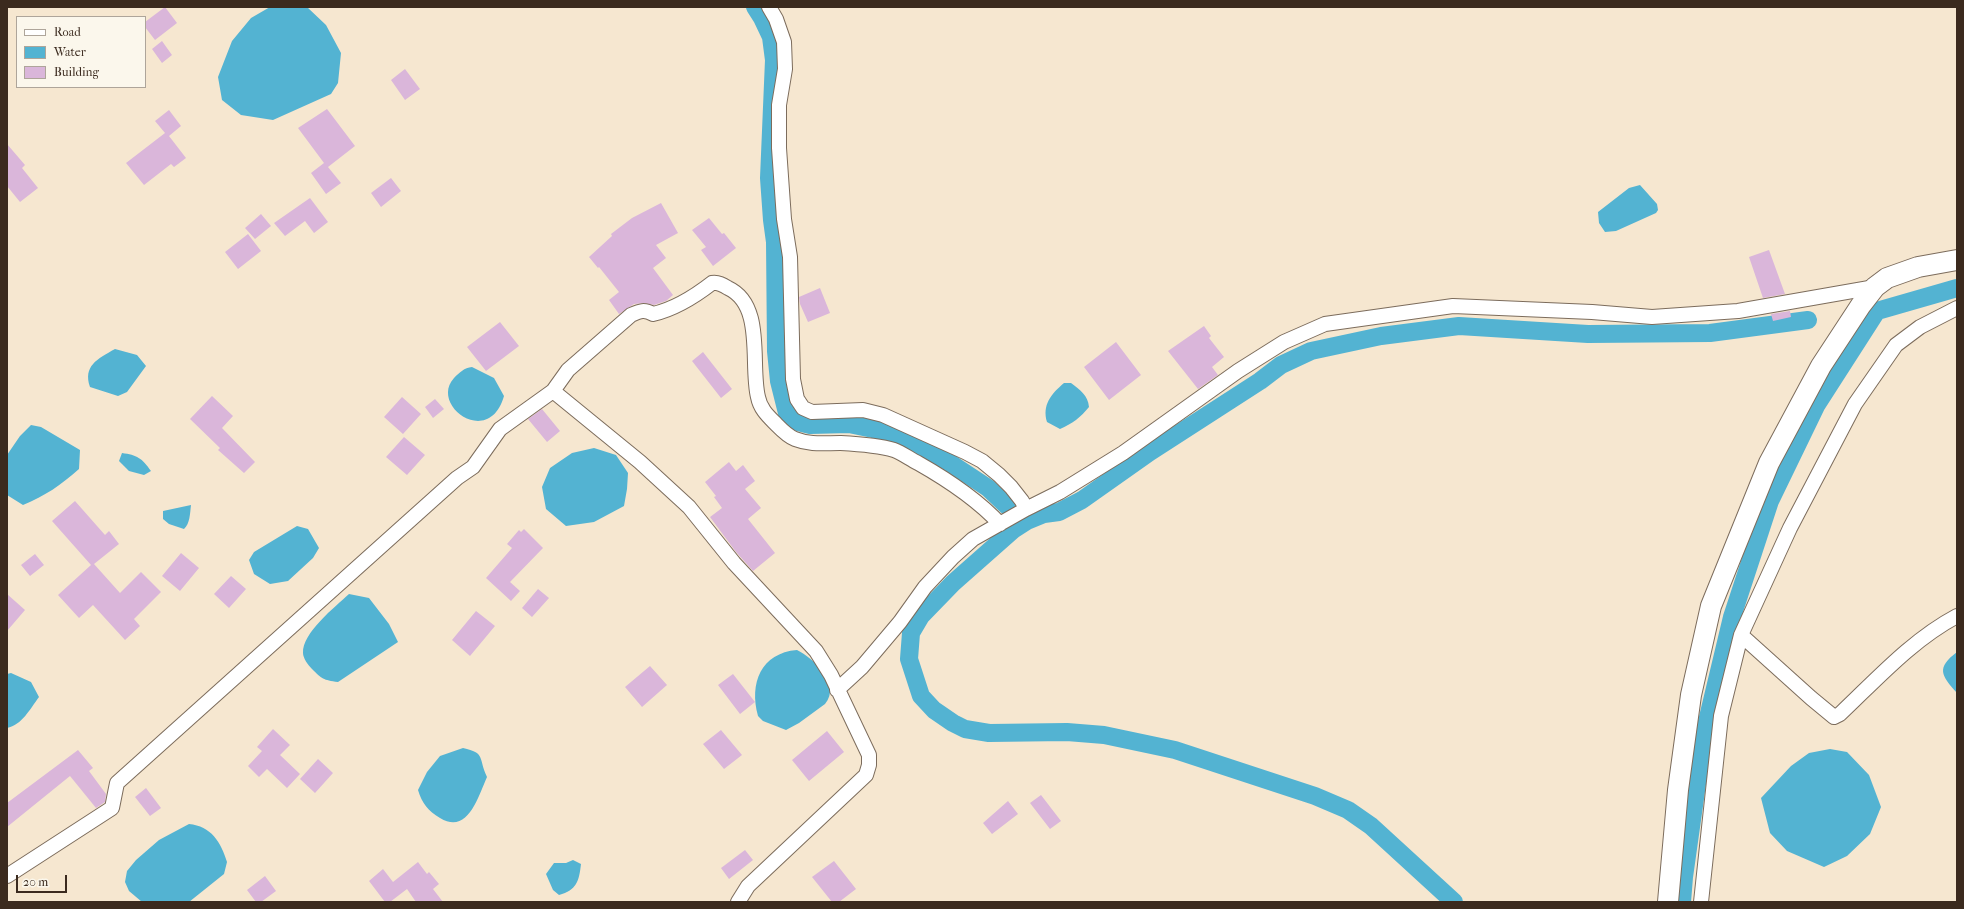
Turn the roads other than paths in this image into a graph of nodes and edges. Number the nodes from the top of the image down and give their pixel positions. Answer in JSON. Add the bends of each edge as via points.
{"nodes":[{"id":1,"x":770,"y":7,"type":"edge"},
{"id":2,"x":1957,"y":260,"type":"edge"},
{"id":3,"x":1875,"y":287,"type":"junction"},
{"id":4,"x":1957,"y":308,"type":"edge"},
{"id":5,"x":553,"y":391,"type":"junction"},
{"id":6,"x":1026,"y":509,"type":"junction"},
{"id":7,"x":1000,"y":524,"type":"junction"},
{"id":8,"x":1957,"y":616,"type":"edge"},
{"id":9,"x":1741,"y":635,"type":"junction"},
{"id":10,"x":837,"y":690,"type":"junction"},
{"id":11,"x":7,"y":876,"type":"edge"},
{"id":12,"x":738,"y":902,"type":"edge"},
{"id":13,"x":1668,"y":902,"type":"edge"},
{"id":14,"x":1701,"y":902,"type":"edge"}],
"edges":[{"from":1,"to":6,"type":"street","via":[[784,42],[785,70],[780,104],[779,148],[784,219],[790,257],[793,379],[797,399],[803,408],[812,412],[863,410],[883,415],[965,452],[982,461],[999,475]]},
{"from":2,"to":3,"type":"street","via":[[1918,267],[1887,278]]},
{"from":3,"to":6,"type":"street","via":[[1738,311],[1652,317],[1453,306],[1325,324],[1284,342],[1238,371],[1123,453],[1060,492]]},
{"from":3,"to":13,"type":"street","via":[[1860,305],[1821,366],[1769,463],[1711,606],[1691,694],[1678,790]]},
{"from":4,"to":9,"type":"street","via":[[1920,326],[1896,345],[1856,404],[1790,528]]},
{"from":5,"to":7,"type":"street","via":[[568,370],[631,315],[646,310],[653,314],[666,311],[717,282],[737,292],[748,310],[752,326],[758,397],[764,412],[783,432],[794,439],[811,444],[877,446],[896,451],[964,492],[990,512]]},
{"from":5,"to":10,"type":"street","via":[[640,462],[689,507],[734,563],[816,651]]},
{"from":5,"to":11,"type":"street","via":[[500,429],[473,467],[457,478],[117,783],[112,808]]},
{"from":6,"to":7,"type":"street"},
{"from":7,"to":10,"type":"street","via":[[973,539],[953,557],[925,587],[900,622],[862,667]]},
{"from":8,"to":9,"type":"street","via":[[1936,627],[1834,717]]},
{"from":9,"to":14,"type":"street","via":[[1721,716]]},
{"from":10,"to":12,"type":"street","via":[[869,755],[866,775],[748,886]]}]}
